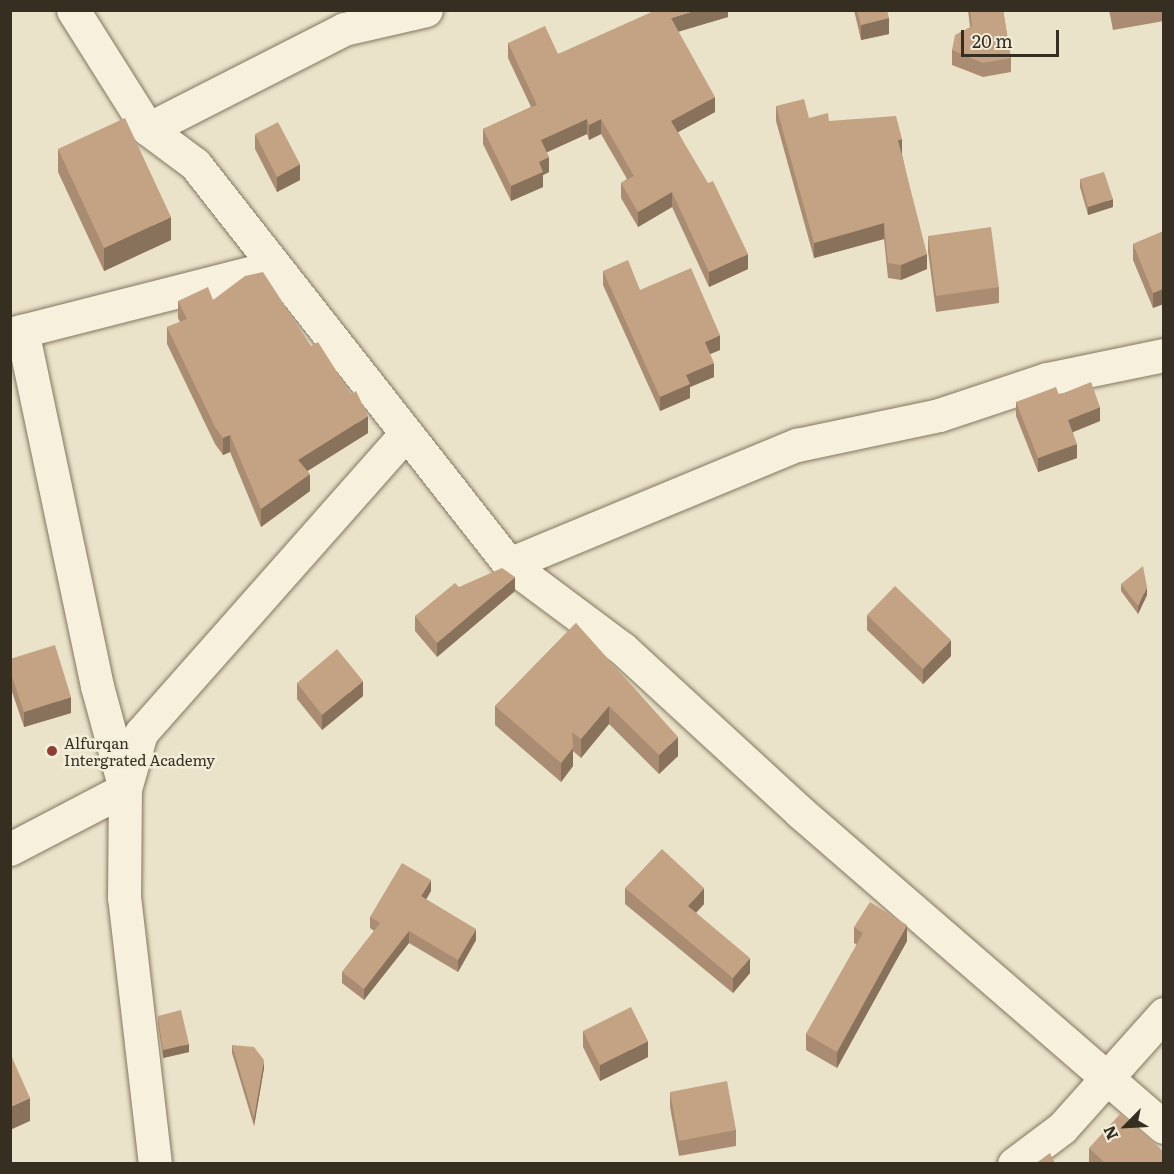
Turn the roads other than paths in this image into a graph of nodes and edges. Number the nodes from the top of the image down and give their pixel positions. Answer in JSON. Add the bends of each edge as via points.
{"nodes":[{"id":1,"x":73,"y":10,"type":"edge"},
{"id":2,"x":426,"y":10,"type":"edge"},
{"id":3,"x":148,"y":129,"type":"junction"},
{"id":4,"x":273,"y":267,"type":"junction"},
{"id":5,"x":16,"y":332,"type":"edge"},
{"id":6,"x":1164,"y":355,"type":"edge"},
{"id":7,"x":404,"y":436,"type":"junction"},
{"id":8,"x":509,"y":564,"type":"junction"},
{"id":9,"x":125,"y":789,"type":"junction"},
{"id":10,"x":10,"y":849,"type":"edge"},
{"id":11,"x":1164,"y":1014,"type":"edge"},
{"id":12,"x":1108,"y":1077,"type":"junction"},
{"id":13,"x":1164,"y":1127,"type":"edge"},
{"id":14,"x":155,"y":1164,"type":"edge"},
{"id":15,"x":1014,"y":1164,"type":"edge"}],
"edges":[{"from":1,"to":3,"type":"street"},
{"from":2,"to":3,"type":"street","via":[[344,29]]},
{"from":3,"to":4,"type":"street","via":[[195,164]]},
{"from":4,"to":5,"type":"street"},
{"from":4,"to":7,"type":"street"},
{"from":5,"to":9,"type":"street","via":[[97,686]]},
{"from":6,"to":8,"type":"street","via":[[1047,379],[939,415],[797,445]]},
{"from":7,"to":8,"type":"street"},
{"from":7,"to":9,"type":"street","via":[[141,733]]},
{"from":8,"to":12,"type":"street","via":[[623,649],[800,812]]},
{"from":9,"to":10,"type":"street"},
{"from":9,"to":14,"type":"street","via":[[124,898]]},
{"from":11,"to":12,"type":"street"},
{"from":12,"to":13,"type":"street"},
{"from":12,"to":15,"type":"street","via":[[1062,1128]]}]}
